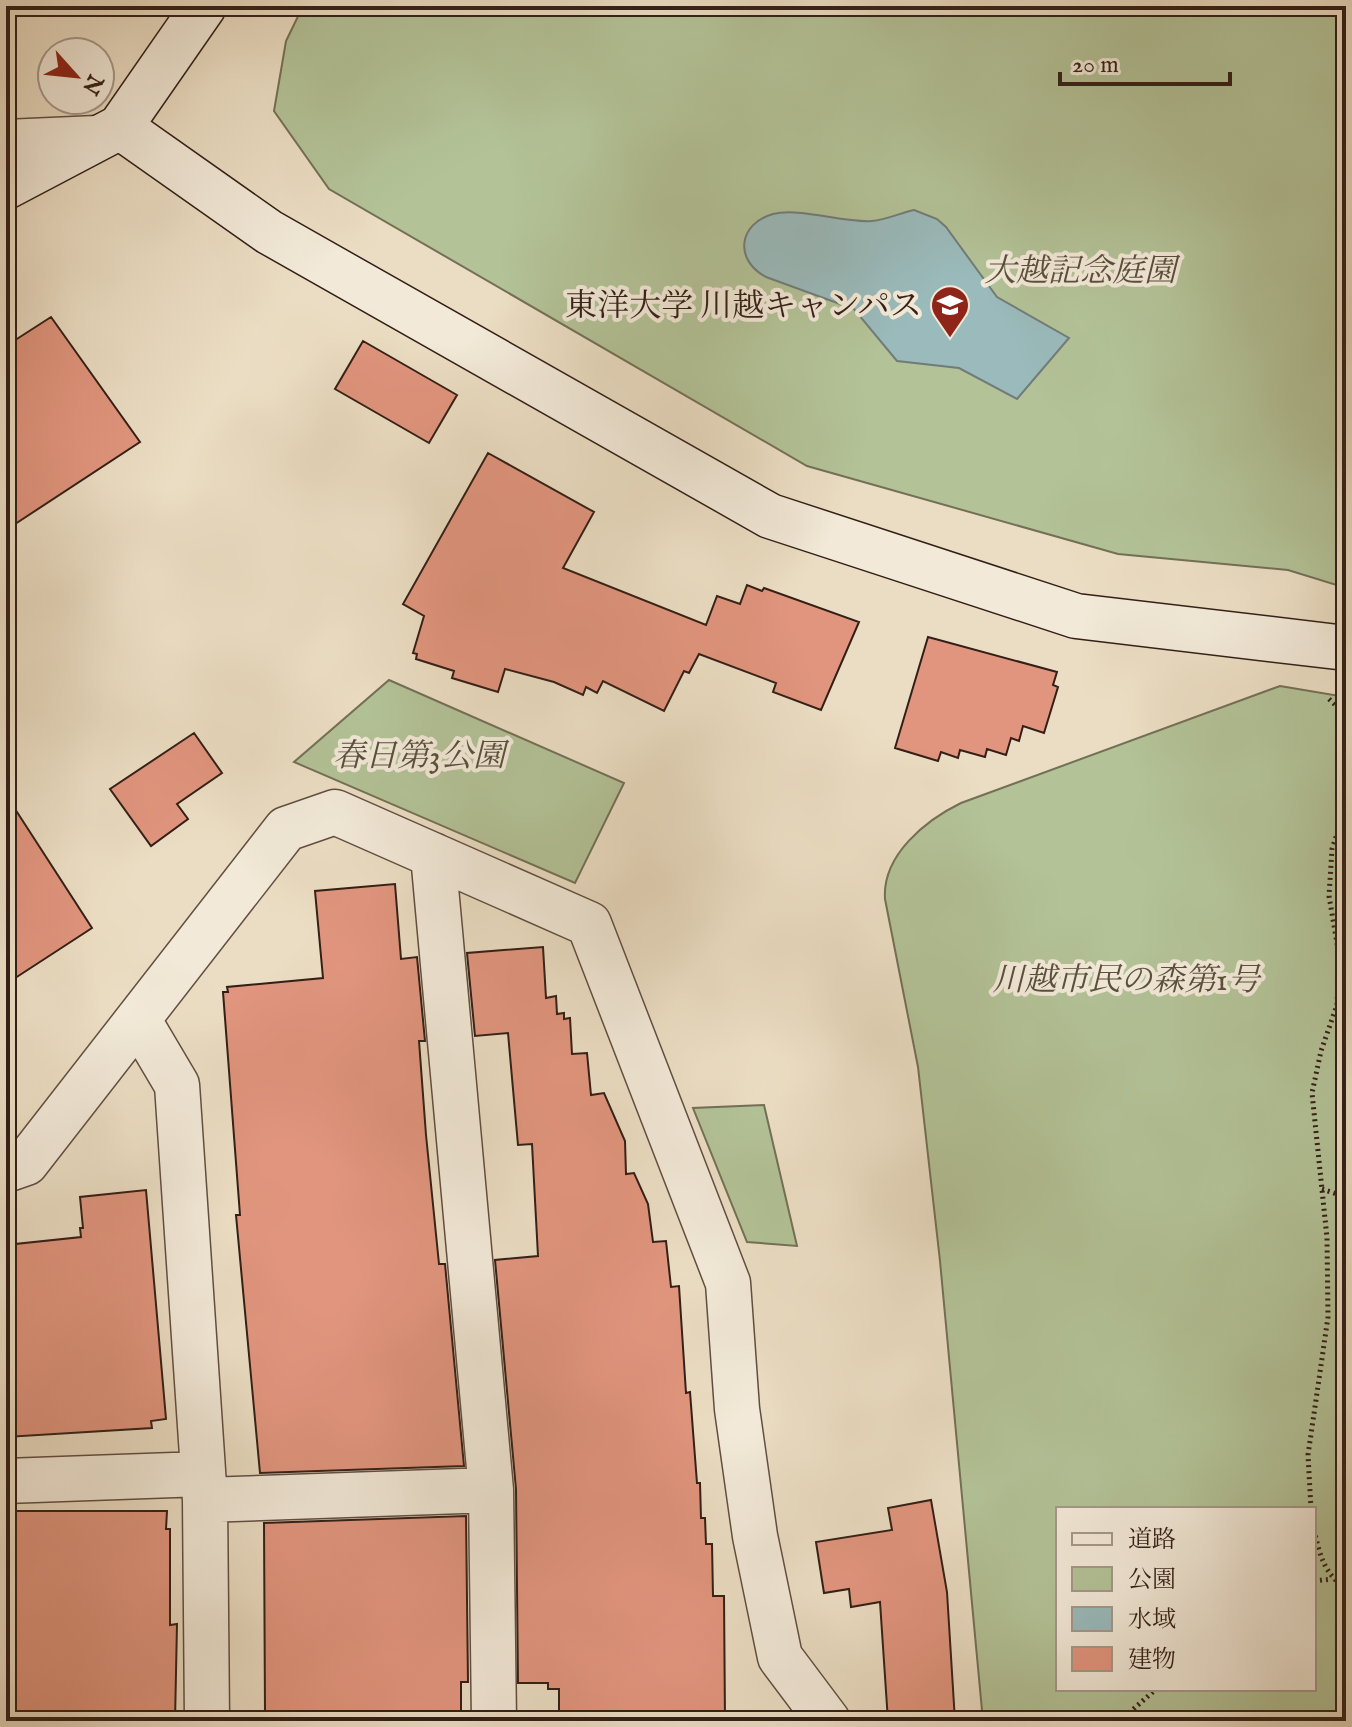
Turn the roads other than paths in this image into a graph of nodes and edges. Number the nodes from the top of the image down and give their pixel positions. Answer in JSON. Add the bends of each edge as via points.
{"nodes":[{"id":1,"x":204,"y":6,"type":"edge"},
{"id":2,"x":108,"y":133,"type":"junction"},
{"id":3,"x":6,"y":142,"type":"edge"},
{"id":4,"x":6,"y":187,"type":"edge"},
{"id":5,"x":1346,"y":648,"type":"edge"},
{"id":6,"x":433,"y":855,"type":"junction"},
{"id":7,"x":138,"y":1019,"type":"junction"},
{"id":8,"x":6,"y":1170,"type":"edge"},
{"id":9,"x":6,"y":1481,"type":"edge"},
{"id":10,"x":204,"y":1487,"type":"junction"},
{"id":11,"x":491,"y":1490,"type":"junction"},
{"id":12,"x":207,"y":1721,"type":"edge"},
{"id":13,"x":494,"y":1721,"type":"edge"},
{"id":14,"x":828,"y":1721,"type":"edge"}],
"edges":[{"from":1,"to":2,"type":"street"},
{"from":2,"to":3,"type":"street"},
{"from":2,"to":4,"type":"street"},
{"from":2,"to":5,"type":"street","via":[[269,232],[770,516],[1076,616]]},
{"from":6,"to":7,"type":"street","via":[[335,812],[286,829]]},
{"from":6,"to":11,"type":"street"},
{"from":6,"to":14,"type":"street","via":[[589,924],[728,1283],[737,1409],[780,1657]]},
{"from":7,"to":8,"type":"street","via":[[26,1163]]},
{"from":7,"to":10,"type":"street","via":[[177,1085]]},
{"from":9,"to":10,"type":"street"},
{"from":10,"to":11,"type":"street"},
{"from":10,"to":12,"type":"street"},
{"from":11,"to":13,"type":"street"}]}
